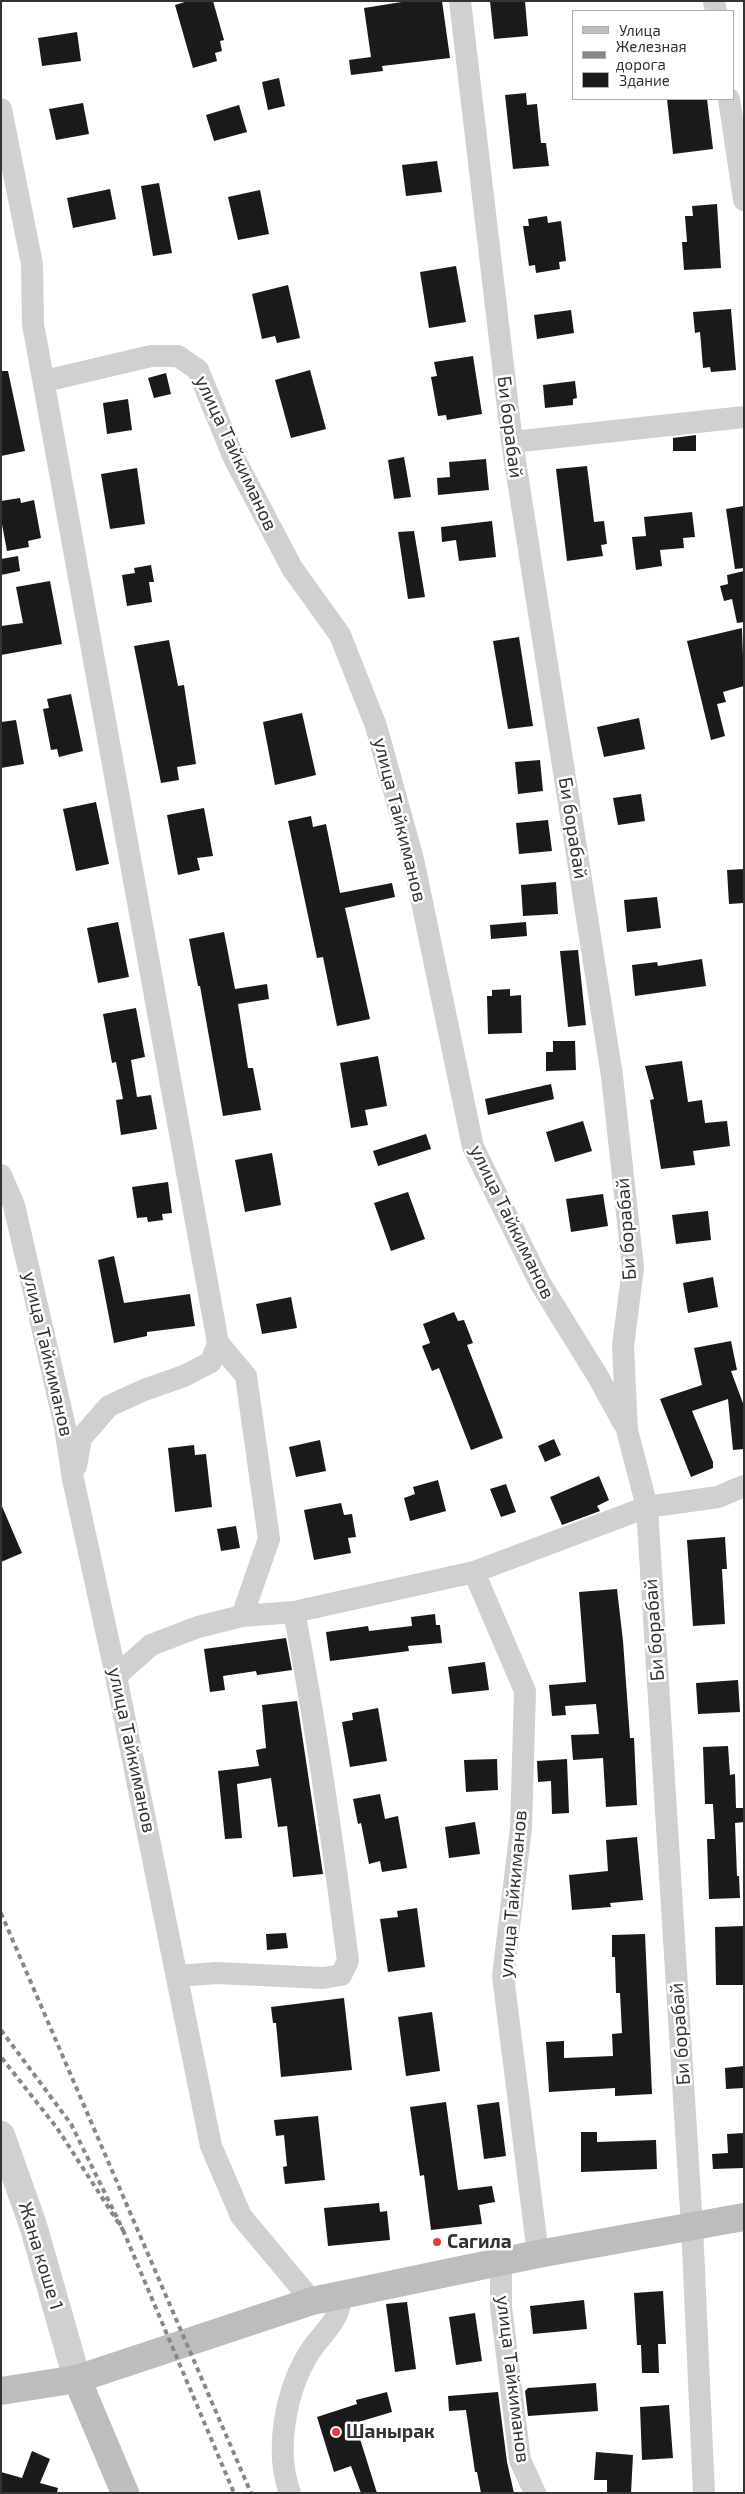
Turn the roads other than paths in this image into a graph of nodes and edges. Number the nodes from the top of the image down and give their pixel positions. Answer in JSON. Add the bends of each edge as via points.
{"nodes":[{"id":1,"x":460,"y":1,"type":"edge"},
{"id":2,"x":729,"y":100,"type":"edge"},
{"id":3,"x":1,"y":109,"type":"edge"},
{"id":4,"x":744,"y":200,"type":"edge"},
{"id":5,"x":45,"y":381,"type":"junction"},
{"id":6,"x":744,"y":417,"type":"edge"},
{"id":7,"x":512,"y":442,"type":"junction"},
{"id":8,"x":1,"y":1175,"type":"edge"},
{"id":9,"x":218,"y":1343,"type":"junction"},
{"id":10,"x":626,"y":1430,"type":"junction"},
{"id":11,"x":73,"y":1479,"type":"junction"},
{"id":12,"x":744,"y":1486,"type":"edge"},
{"id":13,"x":647,"y":1508,"type":"junction"},
{"id":14,"x":474,"y":1572,"type":"junction"},
{"id":15,"x":294,"y":1612,"type":"junction"},
{"id":16,"x":242,"y":1616,"type":"junction"},
{"id":17,"x":116,"y":1676,"type":"junction"},
{"id":18,"x":178,"y":1976,"type":"junction"},
{"id":19,"x":1,"y":2135,"type":"edge"},
{"id":20,"x":744,"y":2217,"type":"edge"},
{"id":21,"x":692,"y":2226,"type":"junction"},
{"id":22,"x":538,"y":2254,"type":"junction"},
{"id":23,"x":501,"y":2262,"type":"junction"},
{"id":24,"x":342,"y":2294,"type":"junction"},
{"id":25,"x":312,"y":2300,"type":"junction"},
{"id":26,"x":77,"y":2379,"type":"junction"},
{"id":27,"x":1,"y":2392,"type":"edge"},
{"id":28,"x":125,"y":2493,"type":"edge"},
{"id":29,"x":290,"y":2493,"type":"edge"},
{"id":30,"x":535,"y":2493,"type":"edge"},
{"id":31,"x":704,"y":2493,"type":"edge"}],
"edges":[{"from":1,"to":7,"type":"street","name":"Би борабай"},
{"from":2,"to":4,"type":"street"},
{"from":3,"to":5,"type":"street","via":[[32,264],[33,324]]},
{"from":5,"to":9,"type":"street"},
{"from":5,"to":10,"type":"street","name":"улица Тайкиманов","via":[[151,356],[178,356],[198,370],[234,458],[292,568],[340,635],[376,726],[413,859],[472,1147],[540,1283],[597,1375]]},
{"from":6,"to":7,"type":"street"},
{"from":7,"to":10,"type":"street","name":"Би борабай","via":[[612,1076],[632,1268],[623,1346]]},
{"from":8,"to":11,"type":"street","name":"улица Тайкиманов","via":[[14,1205],[65,1427]]},
{"from":9,"to":11,"type":"street","via":[[211,1362],[109,1406],[81,1438]]},
{"from":9,"to":16,"type":"street","via":[[246,1376],[269,1539]]},
{"from":10,"to":13,"type":"street","name":"Би борабай"},
{"from":11,"to":17,"type":"street","name":"улица Тайкиманов"},
{"from":12,"to":13,"type":"street","via":[[718,1497]]},
{"from":13,"to":14,"type":"street"},
{"from":13,"to":21,"type":"street","name":"Би борабай"},
{"from":14,"to":15,"type":"street"},
{"from":14,"to":22,"type":"street","name":"улица Тайкиманов","via":[[525,1691],[521,1828],[502,1976]]},
{"from":15,"to":16,"type":"street"},
{"from":15,"to":18,"type":"street","via":[[328,1803],[348,1961],[341,1974],[324,1978],[216,1973]]},
{"from":16,"to":17,"type":"street","via":[[198,1627],[151,1645]]},
{"from":17,"to":18,"type":"street","name":"улица Тайкиманов"},
{"from":18,"to":25,"type":"street","name":"улица Тайкиманов","via":[[211,2146],[241,2216]]},
{"from":19,"to":26,"type":"street","name":"Жана коше 1","via":[[33,2225]]},
{"from":20,"to":21,"type":"main road"},
{"from":21,"to":22,"type":"main road"},
{"from":21,"to":31,"type":"street","name":"Би борабай"},
{"from":22,"to":23,"type":"main road"},
{"from":23,"to":24,"type":"main road"},
{"from":23,"to":30,"type":"street","name":"улица Тайкиманов","via":[[501,2307],[520,2460]]},
{"from":24,"to":25,"type":"main road"},
{"from":24,"to":29,"type":"street","via":[[336,2318],[310,2352],[282,2427],[284,2479]]},
{"from":25,"to":26,"type":"main road"},
{"from":26,"to":27,"type":"main road"},
{"from":26,"to":28,"type":"main road"}]}
